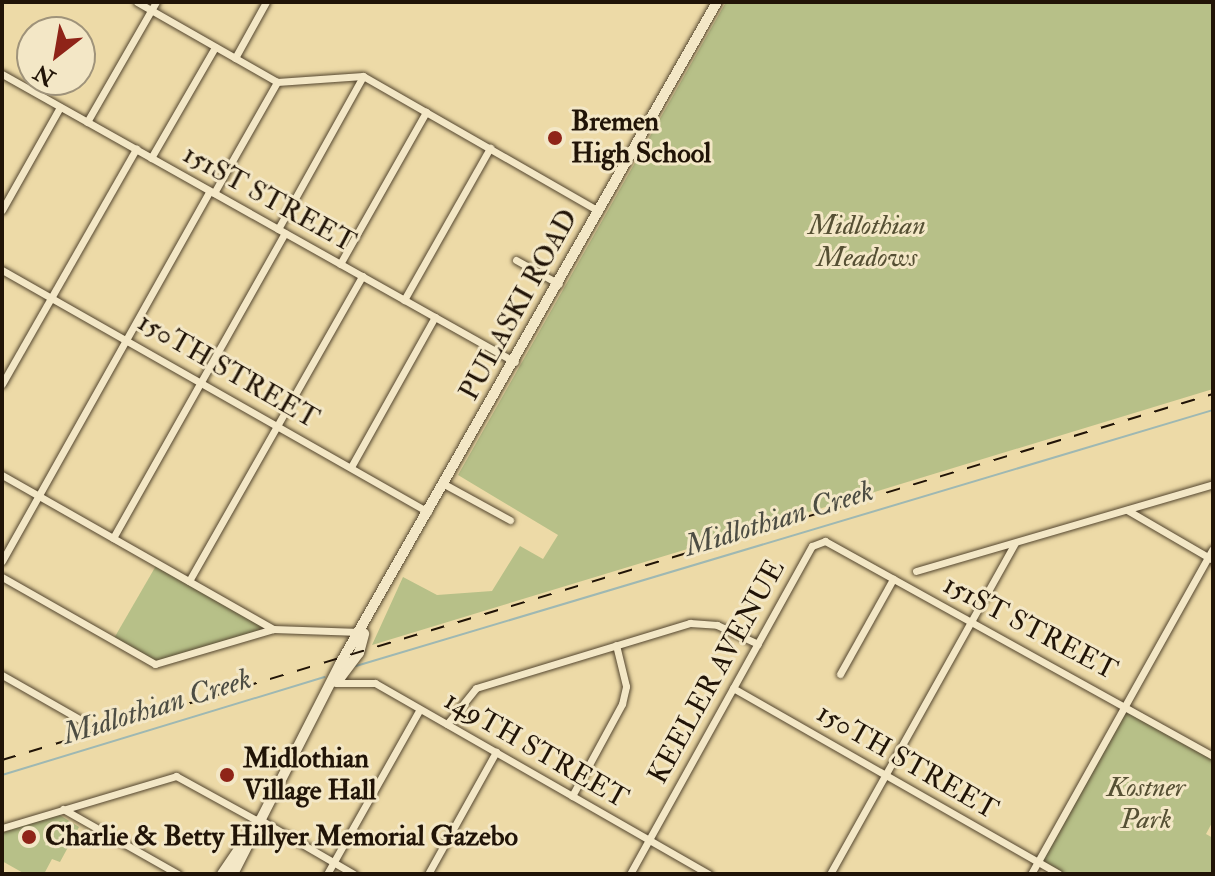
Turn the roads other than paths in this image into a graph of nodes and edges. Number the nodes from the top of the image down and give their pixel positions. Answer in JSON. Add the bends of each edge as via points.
{"nodes":[{"id":1,"x":137,"y":2,"type":"edge"},
{"id":2,"x":156,"y":2,"type":"edge"},
{"id":3,"x":266,"y":2,"type":"edge"},
{"id":4,"x":717,"y":2,"type":"edge"},
{"id":5,"x":151,"y":11,"type":"junction"},
{"id":6,"x":215,"y":47,"type":"junction"},
{"id":7,"x":235,"y":58,"type":"junction"},
{"id":8,"x":2,"y":74,"type":"edge"},
{"id":9,"x":363,"y":76,"type":"junction"},
{"id":10,"x":277,"y":82,"type":"junction"},
{"id":11,"x":60,"y":107,"type":"junction"},
{"id":12,"x":426,"y":112,"type":"junction"},
{"id":13,"x":87,"y":122,"type":"junction"},
{"id":14,"x":490,"y":148,"type":"junction"},
{"id":15,"x":136,"y":149,"type":"junction"},
{"id":16,"x":151,"y":158,"type":"junction"},
{"id":17,"x":212,"y":192,"type":"junction"},
{"id":18,"x":2,"y":210,"type":"edge"},
{"id":19,"x":600,"y":211,"type":"junction"},
{"id":20,"x":281,"y":231,"type":"junction"},
{"id":21,"x":516,"y":260,"type":"dead end"},
{"id":22,"x":340,"y":264,"type":"junction"},
{"id":23,"x":2,"y":270,"type":"edge"},
{"id":24,"x":362,"y":276,"type":"junction"},
{"id":25,"x":559,"y":284,"type":"junction"},
{"id":26,"x":52,"y":298,"type":"junction"},
{"id":27,"x":404,"y":300,"type":"junction"},
{"id":28,"x":435,"y":317,"type":"junction"},
{"id":29,"x":127,"y":338,"type":"junction"},
{"id":30,"x":515,"y":362,"type":"junction"},
{"id":31,"x":202,"y":381,"type":"junction"},
{"id":32,"x":2,"y":384,"type":"edge"},
{"id":33,"x":277,"y":425,"type":"junction"},
{"id":34,"x":351,"y":467,"type":"junction"},
{"id":35,"x":2,"y":475,"type":"edge"},
{"id":36,"x":1213,"y":484,"type":"edge"},
{"id":37,"x":446,"y":485,"type":"junction"},
{"id":38,"x":39,"y":496,"type":"junction"},
{"id":39,"x":1127,"y":510,"type":"junction"},
{"id":40,"x":431,"y":513,"type":"junction"},
{"id":41,"x":510,"y":520,"type":"dead end"},
{"id":42,"x":113,"y":538,"type":"junction"},
{"id":43,"x":825,"y":541,"type":"joint"},
{"id":44,"x":1015,"y":543,"type":"junction"},
{"id":45,"x":1213,"y":549,"type":"edge"},
{"id":46,"x":1210,"y":559,"type":"edge"},
{"id":47,"x":2,"y":561,"type":"edge"},
{"id":48,"x":916,"y":571,"type":"dead end"},
{"id":49,"x":2,"y":577,"type":"edge"},
{"id":50,"x":893,"y":579,"type":"junction"},
{"id":51,"x":189,"y":581,"type":"junction"},
{"id":52,"x":969,"y":623,"type":"junction"},
{"id":53,"x":273,"y":629,"type":"junction"},
{"id":54,"x":364,"y":632,"type":"junction"},
{"id":55,"x":758,"y":644,"type":"junction"},
{"id":56,"x":616,"y":645,"type":"junction"},
{"id":57,"x":840,"y":674,"type":"dead end"},
{"id":58,"x":2,"y":675,"type":"edge"},
{"id":59,"x":336,"y":683,"type":"junction"},
{"id":60,"x":733,"y":688,"type":"junction"},
{"id":61,"x":1125,"y":704,"type":"junction"},
{"id":62,"x":420,"y":709,"type":"junction"},
{"id":63,"x":79,"y":719,"type":"dead end"},
{"id":64,"x":447,"y":724,"type":"junction"},
{"id":65,"x":496,"y":752,"type":"junction"},
{"id":66,"x":1213,"y":756,"type":"edge"},
{"id":67,"x":885,"y":775,"type":"junction"},
{"id":68,"x":572,"y":796,"type":"junction"},
{"id":69,"x":63,"y":809,"type":"junction"},
{"id":70,"x":259,"y":820,"type":"junction"},
{"id":71,"x":2,"y":828,"type":"edge"},
{"id":72,"x":649,"y":840,"type":"junction"},
{"id":73,"x":1038,"y":862,"type":"junction"},
{"id":74,"x":334,"y":863,"type":"junction"},
{"id":75,"x":178,"y":874,"type":"edge"},
{"id":76,"x":222,"y":874,"type":"edge"},
{"id":77,"x":233,"y":874,"type":"edge"},
{"id":78,"x":327,"y":874,"type":"edge"},
{"id":79,"x":354,"y":874,"type":"edge"},
{"id":80,"x":428,"y":874,"type":"edge"},
{"id":81,"x":630,"y":874,"type":"edge"},
{"id":82,"x":709,"y":874,"type":"edge"},
{"id":83,"x":830,"y":874,"type":"edge"},
{"id":84,"x":1031,"y":874,"type":"edge"},
{"id":85,"x":1059,"y":874,"type":"edge"}],
"edges":[{"from":1,"to":5,"type":"street"},
{"from":2,"to":5,"type":"street"},
{"from":3,"to":7,"type":"street"},
{"from":4,"to":19,"type":"main road","name":"PULASKI ROAD"},
{"from":5,"to":6,"type":"street"},
{"from":5,"to":13,"type":"street"},
{"from":6,"to":7,"type":"street"},
{"from":6,"to":16,"type":"street"},
{"from":7,"to":10,"type":"street"},
{"from":8,"to":11,"type":"street","name":"151ST STREET"},
{"from":9,"to":10,"type":"street"},
{"from":9,"to":12,"type":"street"},
{"from":9,"to":20,"type":"street"},
{"from":10,"to":17,"type":"street"},
{"from":11,"to":13,"type":"street","name":"151ST STREET"},
{"from":11,"to":18,"type":"street"},
{"from":12,"to":14,"type":"street"},
{"from":12,"to":22,"type":"street"},
{"from":13,"to":15,"type":"street","name":"151ST STREET"},
{"from":14,"to":19,"type":"street"},
{"from":14,"to":27,"type":"street"},
{"from":15,"to":16,"type":"street","name":"151ST STREET"},
{"from":15,"to":26,"type":"street"},
{"from":16,"to":17,"type":"street","name":"151ST STREET"},
{"from":17,"to":20,"type":"street","name":"151ST STREET"},
{"from":17,"to":29,"type":"street"},
{"from":19,"to":25,"type":"main road","name":"PULASKI ROAD"},
{"from":20,"to":22,"type":"street","name":"151ST STREET"},
{"from":20,"to":31,"type":"street"},
{"from":21,"to":25,"type":"street"},
{"from":22,"to":24,"type":"street","name":"151ST STREET"},
{"from":23,"to":26,"type":"street","name":"150TH STREET"},
{"from":24,"to":27,"type":"street","name":"151ST STREET"},
{"from":24,"to":33,"type":"street"},
{"from":25,"to":30,"type":"main road","name":"PULASKI ROAD"},
{"from":26,"to":29,"type":"street","name":"150TH STREET"},
{"from":26,"to":32,"type":"street"},
{"from":27,"to":28,"type":"street","name":"151ST STREET"},
{"from":28,"to":30,"type":"street","name":"151ST STREET"},
{"from":28,"to":34,"type":"street"},
{"from":29,"to":31,"type":"street","name":"150TH STREET"},
{"from":29,"to":38,"type":"street"},
{"from":30,"to":37,"type":"main road","name":"PULASKI ROAD"},
{"from":31,"to":33,"type":"street","name":"150TH STREET"},
{"from":31,"to":42,"type":"street"},
{"from":33,"to":34,"type":"street","name":"150TH STREET"},
{"from":33,"to":51,"type":"street"},
{"from":34,"to":40,"type":"street","name":"150TH STREET"},
{"from":35,"to":38,"type":"street"},
{"from":36,"to":39,"type":"street"},
{"from":37,"to":40,"type":"main road","name":"PULASKI ROAD"},
{"from":37,"to":41,"type":"street"},
{"from":38,"to":42,"type":"street"},
{"from":38,"to":47,"type":"street"},
{"from":39,"to":44,"type":"street"},
{"from":39,"to":46,"type":"street"},
{"from":40,"to":54,"type":"main road","name":"PULASKI ROAD"},
{"from":42,"to":51,"type":"street"},
{"from":43,"to":50,"type":"street","name":"151ST STREET"},
{"from":43,"to":55,"type":"street","name":"KEELER AVENUE","via":[[812,546]]},
{"from":44,"to":48,"type":"street"},
{"from":44,"to":52,"type":"street"},
{"from":45,"to":46,"type":"street"},
{"from":46,"to":61,"type":"street"},
{"from":49,"to":53,"type":"street","via":[[155,664]]},
{"from":50,"to":52,"type":"street","name":"151ST STREET"},
{"from":50,"to":57,"type":"street"},
{"from":51,"to":53,"type":"street"},
{"from":52,"to":61,"type":"street","name":"151ST STREET"},
{"from":52,"to":67,"type":"street"},
{"from":53,"to":54,"type":"street"},
{"from":54,"to":59,"type":"main road","name":"PULASKI ROAD","via":[[340,664]]},
{"from":55,"to":56,"type":"street","via":[[703,622]]},
{"from":55,"to":60,"type":"street","name":"KEELER AVENUE"},
{"from":56,"to":64,"type":"street","via":[[476,688]]},
{"from":56,"to":68,"type":"street","via":[[626,686],[622,704]]},
{"from":58,"to":63,"type":"street"},
{"from":59,"to":62,"type":"street","name":"149TH STREET","via":[[375,683]]},
{"from":59,"to":70,"type":"main road","name":"PULASKI ROAD"},
{"from":60,"to":67,"type":"street","name":"150TH STREET"},
{"from":60,"to":72,"type":"street","name":"KEELER AVENUE"},
{"from":61,"to":66,"type":"street","name":"151ST STREET"},
{"from":61,"to":73,"type":"street"},
{"from":62,"to":64,"type":"street","name":"149TH STREET"},
{"from":62,"to":74,"type":"street"},
{"from":64,"to":65,"type":"street","name":"149TH STREET"},
{"from":65,"to":68,"type":"street","name":"149TH STREET"},
{"from":65,"to":80,"type":"street"},
{"from":67,"to":73,"type":"street","name":"150TH STREET"},
{"from":67,"to":83,"type":"street"},
{"from":68,"to":72,"type":"street","name":"149TH STREET"},
{"from":69,"to":70,"type":"street","via":[[176,776]]},
{"from":69,"to":71,"type":"street"},
{"from":69,"to":75,"type":"street"},
{"from":70,"to":74,"type":"street"},
{"from":70,"to":76,"type":"main road","name":"PULASKI ROAD"},
{"from":70,"to":77,"type":"main road","name":"PULASKI ROAD"},
{"from":72,"to":81,"type":"street","name":"KEELER AVENUE"},
{"from":72,"to":82,"type":"street","name":"149TH STREET"},
{"from":73,"to":84,"type":"street"},
{"from":73,"to":85,"type":"street","name":"150TH STREET"},
{"from":74,"to":78,"type":"street"},
{"from":74,"to":79,"type":"street"}]}
